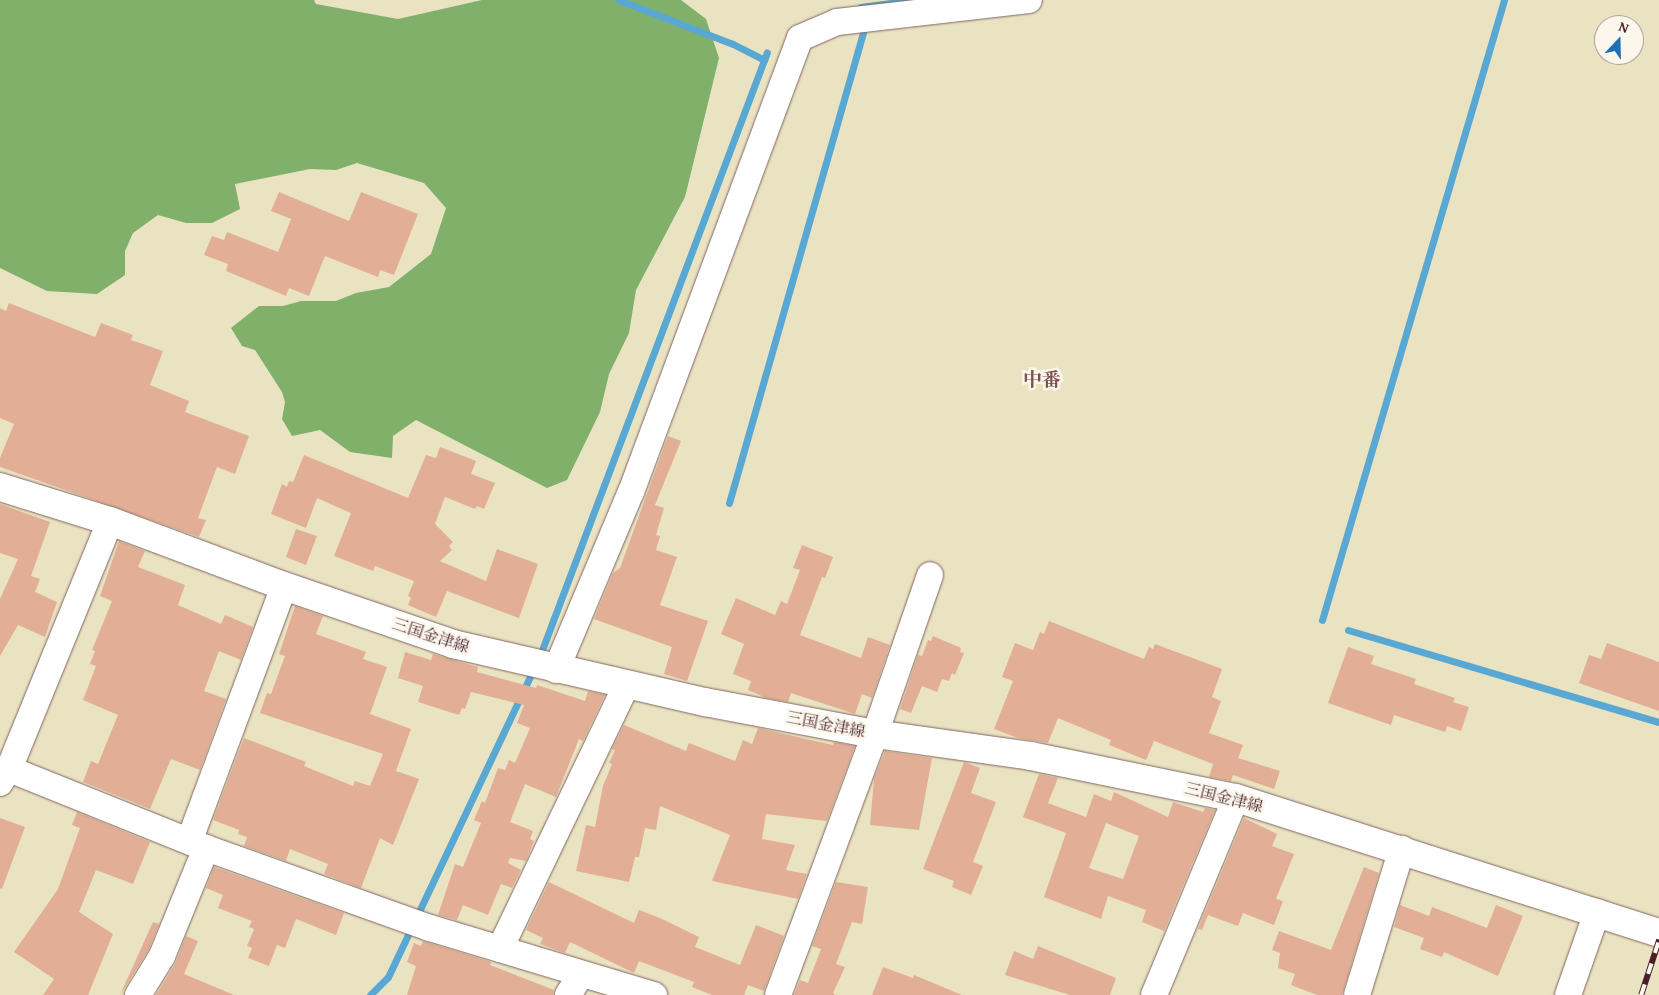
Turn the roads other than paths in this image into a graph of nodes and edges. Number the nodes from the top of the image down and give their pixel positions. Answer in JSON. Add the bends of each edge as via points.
{"nodes":[{"id":1,"x":1029,"y":0,"type":"edge"},
{"id":2,"x":0,"y":487,"type":"edge"},
{"id":3,"x":110,"y":521,"type":"junction"},
{"id":4,"x":930,"y":575,"type":"dead end"},
{"id":5,"x":284,"y":586,"type":"junction"},
{"id":6,"x":543,"y":666,"type":"junction"},
{"id":7,"x":626,"y":686,"type":"junction"},
{"id":8,"x":876,"y":734,"type":"junction"},
{"id":9,"x":5,"y":776,"type":"edge"},
{"id":10,"x":1236,"y":798,"type":"junction"},
{"id":11,"x":198,"y":844,"type":"junction"},
{"id":12,"x":1402,"y":849,"type":"junction"},
{"id":13,"x":1597,"y":912,"type":"junction"},
{"id":14,"x":1659,"y":933,"type":"edge"},
{"id":15,"x":500,"y":949,"type":"junction"},
{"id":16,"x":574,"y":984,"type":"edge"},
{"id":17,"x":138,"y":995,"type":"edge"},
{"id":18,"x":654,"y":995,"type":"edge"},
{"id":19,"x":778,"y":995,"type":"edge"},
{"id":20,"x":1154,"y":995,"type":"edge"},
{"id":21,"x":1357,"y":995,"type":"edge"},
{"id":22,"x":1568,"y":995,"type":"edge"}],
"edges":[{"from":1,"to":6,"type":"street","via":[[837,22],[800,38],[631,492]]},
{"from":2,"to":3,"type":"main road","name":"三国金津線"},
{"from":3,"to":5,"type":"main road","name":"三国金津線"},
{"from":3,"to":9,"type":"street"},
{"from":4,"to":8,"type":"street"},
{"from":5,"to":6,"type":"main road","name":"三国金津線","via":[[453,644]]},
{"from":5,"to":11,"type":"street"},
{"from":6,"to":7,"type":"main road","name":"三国金津線"},
{"from":7,"to":8,"type":"main road","name":"三国金津線"},
{"from":7,"to":15,"type":"street"},
{"from":8,"to":10,"type":"main road","name":"三国金津線","via":[[1031,756]]},
{"from":8,"to":19,"type":"street"},
{"from":9,"to":11,"type":"street"},
{"from":10,"to":12,"type":"main road","name":"三国金津線"},
{"from":10,"to":20,"type":"street"},
{"from":11,"to":15,"type":"street"},
{"from":11,"to":17,"type":"street","via":[[162,956]]},
{"from":12,"to":13,"type":"main road","name":"三国金津線"},
{"from":12,"to":21,"type":"street"},
{"from":13,"to":14,"type":"main road","name":"三国金津線"},
{"from":13,"to":22,"type":"street"},
{"from":15,"to":16,"type":"street"},
{"from":16,"to":18,"type":"street"}]}
